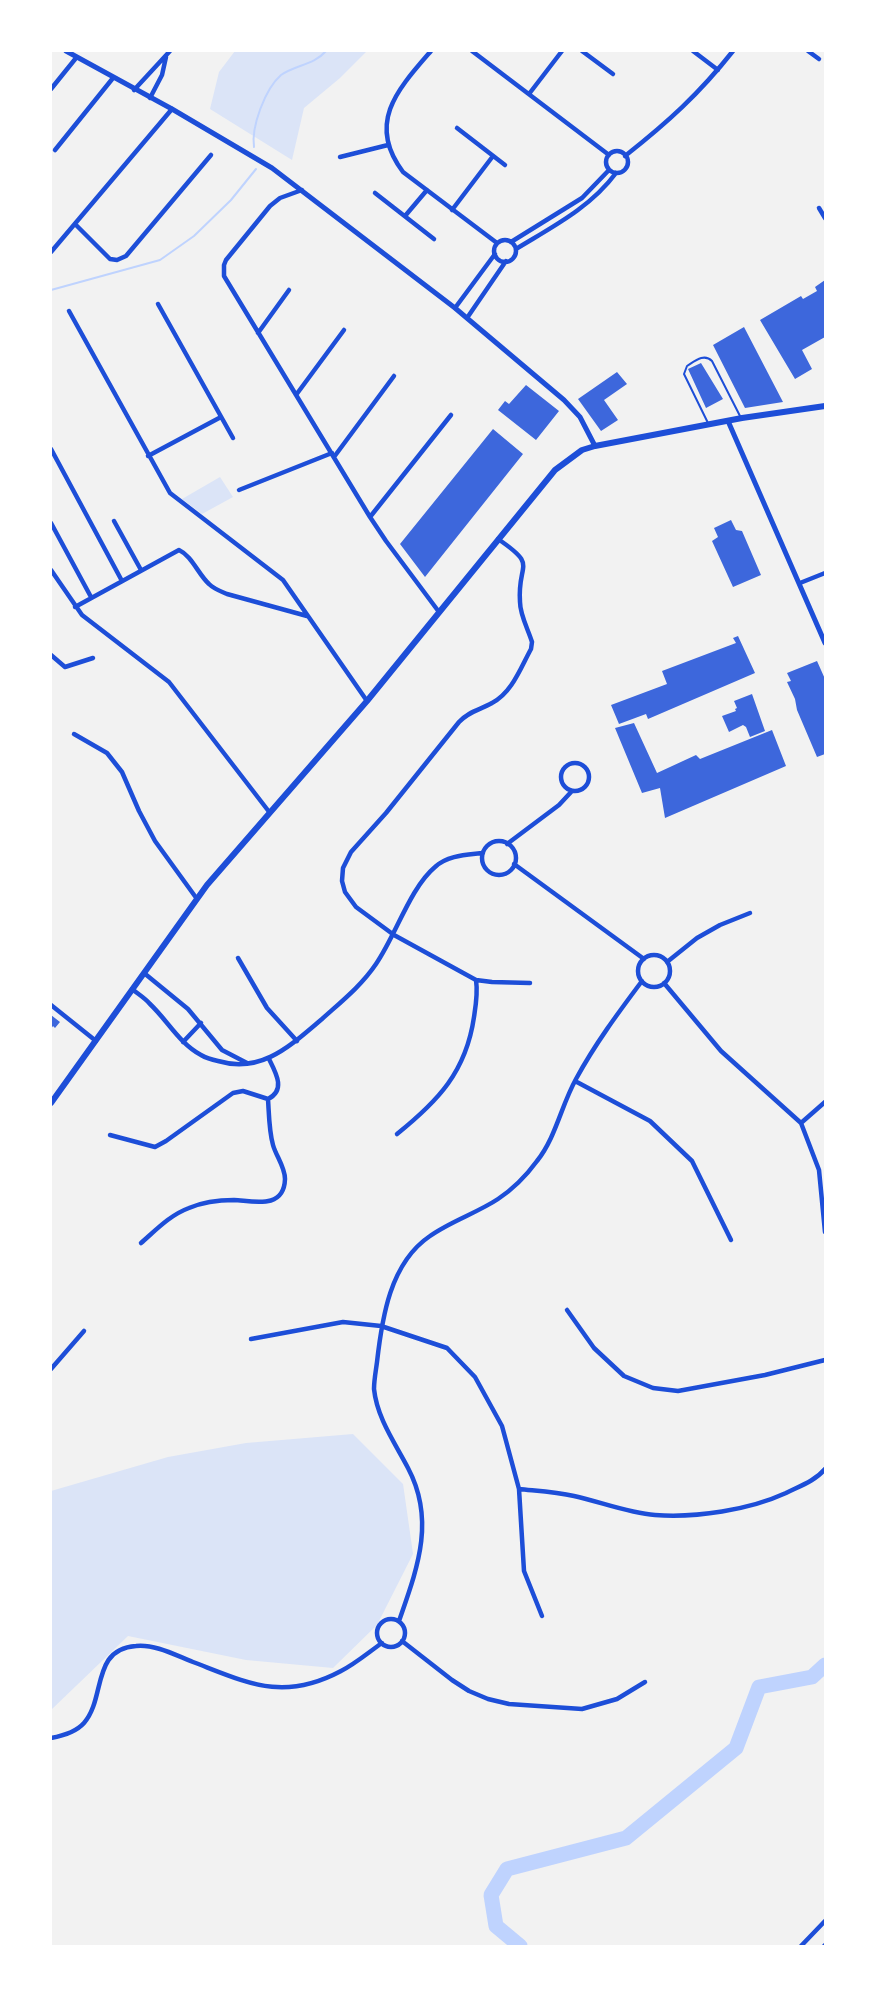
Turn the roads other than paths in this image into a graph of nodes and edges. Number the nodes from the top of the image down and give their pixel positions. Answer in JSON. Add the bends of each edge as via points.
{"nodes":[{"id":1,"x":66,"y":51,"type":"edge"},
{"id":2,"x":171,"y":51,"type":"edge"},
{"id":3,"x":431,"y":51,"type":"edge"},
{"id":4,"x":472,"y":51,"type":"edge"},
{"id":5,"x":562,"y":51,"type":"edge"},
{"id":6,"x":582,"y":51,"type":"edge"},
{"id":7,"x":693,"y":51,"type":"edge"},
{"id":8,"x":733,"y":51,"type":"edge"},
{"id":9,"x":808,"y":51,"type":"edge"},
{"id":10,"x":166,"y":57,"type":"junction"},
{"id":11,"x":76,"y":58,"type":"junction"},
{"id":12,"x":819,"y":59,"type":"dead end"},
{"id":13,"x":718,"y":70,"type":"junction"},
{"id":14,"x":613,"y":74,"type":"dead end"},
{"id":15,"x":113,"y":78,"type":"junction"},
{"id":16,"x":51,"y":88,"type":"edge"},
{"id":17,"x":134,"y":90,"type":"junction"},
{"id":18,"x":529,"y":94,"type":"junction"},
{"id":19,"x":150,"y":98,"type":"junction"},
{"id":20,"x":172,"y":109,"type":"junction"},
{"id":21,"x":457,"y":128,"type":"dead end"},
{"id":22,"x":388,"y":145,"type":"junction"},
{"id":23,"x":56,"y":150,"type":"dead end"},
{"id":24,"x":211,"y":155,"type":"dead end"},
{"id":25,"x":609,"y":155,"type":"junction"},
{"id":26,"x":493,"y":156,"type":"junction"},
{"id":27,"x":625,"y":156,"type":"junction"},
{"id":28,"x":340,"y":157,"type":"dead end"},
{"id":29,"x":505,"y":165,"type":"dead end"},
{"id":30,"x":609,"y":170,"type":"junction"},
{"id":31,"x":616,"y":173,"type":"junction"},
{"id":32,"x":302,"y":190,"type":"junction"},
{"id":33,"x":427,"y":190,"type":"junction"},
{"id":34,"x":375,"y":193,"type":"dead end"},
{"id":35,"x":819,"y":208,"type":"dead end"},
{"id":36,"x":452,"y":210,"type":"junction"},
{"id":37,"x":405,"y":216,"type":"junction"},
{"id":38,"x":825,"y":218,"type":"edge"},
{"id":39,"x":75,"y":225,"type":"junction"},
{"id":40,"x":435,"y":239,"type":"dead end"},
{"id":41,"x":512,"y":242,"type":"junction"},
{"id":42,"x":497,"y":243,"type":"junction"},
{"id":43,"x":516,"y":249,"type":"junction"},
{"id":44,"x":51,"y":252,"type":"edge"},
{"id":45,"x":495,"y":254,"type":"junction"},
{"id":46,"x":506,"y":261,"type":"junction"},
{"id":47,"x":289,"y":290,"type":"dead end"},
{"id":48,"x":159,"y":304,"type":"dead end"},
{"id":49,"x":455,"y":308,"type":"junction"},
{"id":50,"x":69,"y":311,"type":"dead end"},
{"id":51,"x":466,"y":318,"type":"junction"},
{"id":52,"x":344,"y":330,"type":"dead end"},
{"id":53,"x":258,"y":333,"type":"junction"},
{"id":54,"x":394,"y":376,"type":"dead end"},
{"id":55,"x":296,"y":395,"type":"junction"},
{"id":56,"x":825,"y":406,"type":"edge"},
{"id":57,"x":451,"y":415,"type":"dead end"},
{"id":58,"x":221,"y":417,"type":"junction"},
{"id":59,"x":742,"y":418,"type":"junction"},
{"id":60,"x":728,"y":421,"type":"junction"},
{"id":61,"x":709,"y":424,"type":"junction"},
{"id":62,"x":233,"y":438,"type":"dead end"},
{"id":63,"x":595,"y":446,"type":"junction"},
{"id":64,"x":51,"y":449,"type":"edge"},
{"id":65,"x":333,"y":455,"type":"junction"},
{"id":66,"x":148,"y":456,"type":"junction"},
{"id":67,"x":238,"y":490,"type":"dead end"},
{"id":68,"x":370,"y":517,"type":"junction"},
{"id":69,"x":114,"y":520,"type":"dead end"},
{"id":70,"x":51,"y":523,"type":"edge"},
{"id":71,"x":498,"y":539,"type":"junction"},
{"id":72,"x":51,"y":570,"type":"edge"},
{"id":73,"x":141,"y":570,"type":"junction"},
{"id":74,"x":825,"y":573,"type":"edge"},
{"id":75,"x":122,"y":581,"type":"junction"},
{"id":76,"x":800,"y":583,"type":"junction"},
{"id":77,"x":91,"y":597,"type":"junction"},
{"id":78,"x":75,"y":607,"type":"junction"},
{"id":79,"x":439,"y":612,"type":"junction"},
{"id":80,"x":307,"y":616,"type":"junction"},
{"id":81,"x":825,"y":642,"type":"edge"},
{"id":82,"x":51,"y":654,"type":"edge"},
{"id":83,"x":93,"y":658,"type":"dead end"},
{"id":84,"x":367,"y":701,"type":"junction"},
{"id":85,"x":74,"y":734,"type":"dead end"},
{"id":86,"x":572,"y":790,"type":"junction"},
{"id":87,"x":270,"y":813,"type":"junction"},
{"id":88,"x":507,"y":844,"type":"junction"},
{"id":89,"x":483,"y":853,"type":"junction"},
{"id":90,"x":514,"y":864,"type":"junction"},
{"id":91,"x":197,"y":899,"type":"junction"},
{"id":92,"x":750,"y":913,"type":"dead end"},
{"id":93,"x":394,"y":935,"type":"junction"},
{"id":94,"x":238,"y":958,"type":"dead end"},
{"id":95,"x":644,"y":959,"type":"junction"},
{"id":96,"x":667,"y":962,"type":"junction"},
{"id":97,"x":144,"y":973,"type":"junction"},
{"id":98,"x":476,"y":980,"type":"junction"},
{"id":99,"x":642,"y":981,"type":"junction"},
{"id":100,"x":530,"y":983,"type":"dead end"},
{"id":101,"x":664,"y":983,"type":"junction"},
{"id":102,"x":132,"y":989,"type":"junction"},
{"id":103,"x":51,"y":1005,"type":"edge"},
{"id":104,"x":201,"y":1023,"type":"junction"},
{"id":105,"x":96,"y":1041,"type":"junction"},
{"id":106,"x":297,"y":1041,"type":"junction"},
{"id":107,"x":183,"y":1042,"type":"junction"},
{"id":108,"x":269,"y":1059,"type":"junction"},
{"id":109,"x":249,"y":1065,"type":"junction"},
{"id":110,"x":575,"y":1081,"type":"junction"},
{"id":111,"x":268,"y":1099,"type":"junction"},
{"id":112,"x":825,"y":1102,"type":"edge"},
{"id":113,"x":51,"y":1103,"type":"edge"},
{"id":114,"x":801,"y":1123,"type":"junction"},
{"id":115,"x":397,"y":1134,"type":"dead end"},
{"id":116,"x":110,"y":1135,"type":"dead end"},
{"id":117,"x":825,"y":1232,"type":"edge"},
{"id":118,"x":731,"y":1240,"type":"dead end"},
{"id":119,"x":141,"y":1243,"type":"dead end"},
{"id":120,"x":567,"y":1310,"type":"dead end"},
{"id":121,"x":381,"y":1326,"type":"junction"},
{"id":122,"x":84,"y":1331,"type":"dead end"},
{"id":123,"x":251,"y":1339,"type":"dead end"},
{"id":124,"x":825,"y":1360,"type":"edge"},
{"id":125,"x":51,"y":1369,"type":"edge"},
{"id":126,"x":825,"y":1469,"type":"edge"},
{"id":127,"x":519,"y":1489,"type":"junction"},
{"id":128,"x":542,"y":1616,"type":"dead end"},
{"id":129,"x":399,"y":1621,"type":"junction"},
{"id":130,"x":402,"y":1641,"type":"junction"},
{"id":131,"x":382,"y":1643,"type":"junction"},
{"id":132,"x":645,"y":1682,"type":"dead end"},
{"id":133,"x":51,"y":1738,"type":"edge"},
{"id":134,"x":825,"y":1921,"type":"edge"},
{"id":135,"x":801,"y":1946,"type":"edge"}],
"edges":[{"from":1,"to":11,"type":"street"},
{"from":2,"to":10,"type":"street"},
{"from":3,"to":22,"type":"street","via":[[389,106]]},
{"from":4,"to":18,"type":"street"},
{"from":5,"to":18,"type":"street"},
{"from":6,"to":14,"type":"street"},
{"from":7,"to":13,"type":"street"},
{"from":8,"to":13,"type":"street"},
{"from":9,"to":12,"type":"street"},
{"from":10,"to":17,"type":"street"},
{"from":10,"to":19,"type":"street"},
{"from":11,"to":15,"type":"street"},
{"from":11,"to":16,"type":"street"},
{"from":13,"to":27,"type":"street","via":[[670,120]]},
{"from":15,"to":17,"type":"street"},
{"from":15,"to":23,"type":"street"},
{"from":17,"to":19,"type":"street"},
{"from":18,"to":25,"type":"street"},
{"from":19,"to":20,"type":"street"},
{"from":20,"to":32,"type":"street"},
{"from":20,"to":39,"type":"street"},
{"from":21,"to":26,"type":"street"},
{"from":22,"to":28,"type":"street"},
{"from":22,"to":33,"type":"street","via":[[403,172]]},
{"from":24,"to":39,"type":"street","via":[[126,256],[110,259]]},
{"from":25,"to":27,"type":"street","via":[[619,152]]},
{"from":25,"to":30,"type":"street"},
{"from":26,"to":29,"type":"street"},
{"from":26,"to":36,"type":"street"},
{"from":27,"to":31,"type":"street","via":[[627,166]]},
{"from":30,"to":31,"type":"street"},
{"from":30,"to":41,"type":"street","via":[[582,198]]},
{"from":31,"to":43,"type":"street","via":[[574,214]]},
{"from":32,"to":49,"type":"street"},
{"from":32,"to":53,"type":"street","via":[[270,206],[226,260],[227,282]]},
{"from":33,"to":36,"type":"street"},
{"from":33,"to":37,"type":"street"},
{"from":34,"to":37,"type":"street"},
{"from":35,"to":38,"type":"street"},
{"from":36,"to":42,"type":"street"},
{"from":37,"to":40,"type":"street"},
{"from":39,"to":44,"type":"street"},
{"from":41,"to":42,"type":"street"},
{"from":41,"to":43,"type":"street"},
{"from":42,"to":45,"type":"street"},
{"from":43,"to":46,"type":"street","via":[[514,257]]},
{"from":45,"to":46,"type":"street"},
{"from":45,"to":49,"type":"street"},
{"from":46,"to":51,"type":"street"},
{"from":47,"to":53,"type":"street"},
{"from":48,"to":58,"type":"street"},
{"from":49,"to":51,"type":"street"},
{"from":50,"to":66,"type":"street"},
{"from":51,"to":63,"type":"street","via":[[564,400],[580,417]]},
{"from":52,"to":55,"type":"street"},
{"from":53,"to":55,"type":"street"},
{"from":54,"to":65,"type":"street"},
{"from":55,"to":65,"type":"street"},
{"from":56,"to":59,"type":"main road"},
{"from":57,"to":68,"type":"street"},
{"from":58,"to":62,"type":"street"},
{"from":58,"to":66,"type":"street"},
{"from":59,"to":60,"type":"main road"},
{"from":59,"to":61,"type":"lane","via":[[712,361],[701,358],[687,366],[684,374]]},
{"from":60,"to":61,"type":"main road"},
{"from":60,"to":76,"type":"street"},
{"from":61,"to":63,"type":"main road"},
{"from":63,"to":71,"type":"main road","via":[[555,470]]},
{"from":64,"to":75,"type":"street"},
{"from":65,"to":67,"type":"street"},
{"from":65,"to":68,"type":"street"},
{"from":66,"to":80,"type":"street","via":[[170,493],[283,580]]},
{"from":68,"to":79,"type":"street"},
{"from":69,"to":73,"type":"street"},
{"from":70,"to":77,"type":"street"},
{"from":71,"to":79,"type":"main road"},
{"from":71,"to":93,"type":"street","via":[[522,558],[519,603],[531,649],[509,688],[500,698],[466,714],[351,852],[343,867],[345,892],[356,907]]},
{"from":72,"to":78,"type":"street"},
{"from":73,"to":75,"type":"street"},
{"from":73,"to":80,"type":"street","via":[[176,550],[182,551],[214,588]]},
{"from":74,"to":76,"type":"street"},
{"from":75,"to":77,"type":"street"},
{"from":76,"to":81,"type":"street"},
{"from":77,"to":78,"type":"street"},
{"from":78,"to":87,"type":"street","via":[[84,618],[166,679]]},
{"from":79,"to":84,"type":"main road"},
{"from":80,"to":84,"type":"street"},
{"from":82,"to":83,"type":"street","via":[[66,668]]},
{"from":84,"to":87,"type":"main road"},
{"from":85,"to":91,"type":"street","via":[[107,753],[122,772],[155,841]]},
{"from":86,"to":86,"type":"street","via":[[583,788],[589,779],[586,769],[578,763],[567,765],[561,774],[563,785]]},
{"from":86,"to":88,"type":"street","via":[[559,806]]},
{"from":87,"to":91,"type":"main road"},
{"from":88,"to":89,"type":"street","via":[[493,842]]},
{"from":88,"to":90,"type":"street","via":[[515,855]]},
{"from":89,"to":90,"type":"street","via":[[483,864],[490,873],[507,873]]},
{"from":89,"to":93,"type":"street","via":[[455,856],[437,865],[422,880]]},
{"from":90,"to":95,"type":"street"},
{"from":91,"to":97,"type":"main road"},
{"from":92,"to":96,"type":"street","via":[[697,938]]},
{"from":93,"to":98,"type":"street"},
{"from":93,"to":106,"type":"street","via":[[349,997]]},
{"from":94,"to":106,"type":"street","via":[[267,1008]]},
{"from":95,"to":96,"type":"street","via":[[654,956]]},
{"from":95,"to":99,"type":"street","via":[[638,972]]},
{"from":96,"to":101,"type":"street","via":[[669,975]]},
{"from":97,"to":102,"type":"main road"},
{"from":97,"to":104,"type":"street"},
{"from":98,"to":100,"type":"street"},
{"from":98,"to":115,"type":"street","via":[[472,1033],[465,1053],[449,1083],[428,1109]]},
{"from":99,"to":101,"type":"street","via":[[655,987]]},
{"from":99,"to":110,"type":"street","via":[[606,1028]]},
{"from":101,"to":114,"type":"street","via":[[720,1051]]},
{"from":102,"to":105,"type":"main road"},
{"from":102,"to":107,"type":"street"},
{"from":103,"to":105,"type":"street"},
{"from":104,"to":107,"type":"street"},
{"from":104,"to":109,"type":"street","via":[[222,1050]]},
{"from":105,"to":113,"type":"main road"},
{"from":106,"to":108,"type":"street"},
{"from":107,"to":109,"type":"street","via":[[202,1056],[227,1064]]},
{"from":108,"to":109,"type":"street"},
{"from":108,"to":111,"type":"street","via":[[279,1078],[277,1091]]},
{"from":110,"to":118,"type":"street","via":[[650,1121],[693,1161]]},
{"from":110,"to":121,"type":"street","via":[[554,1133],[519,1182],[498,1199],[429,1236],[411,1253],[396,1276]]},
{"from":111,"to":116,"type":"street","via":[[243,1091],[233,1093],[155,1147]]},
{"from":111,"to":119,"type":"street","via":[[271,1138],[285,1177],[284,1188],[277,1197],[266,1203],[226,1201],[189,1208],[177,1213]]},
{"from":112,"to":114,"type":"street"},
{"from":114,"to":117,"type":"street","via":[[819,1170]]},
{"from":120,"to":124,"type":"street","via":[[594,1348],[624,1376],[653,1388],[678,1391],[765,1376]]},
{"from":121,"to":123,"type":"street","via":[[343,1322]]},
{"from":121,"to":127,"type":"street","via":[[447,1348],[475,1377],[502,1426]]},
{"from":121,"to":129,"type":"street","via":[[374,1389],[384,1424],[410,1470],[423,1520],[418,1566]]},
{"from":122,"to":125,"type":"street"},
{"from":126,"to":127,"type":"street","via":[[810,1481],[762,1503],[696,1515],[654,1515],[574,1496]]},
{"from":127,"to":128,"type":"street","via":[[524,1571]]},
{"from":129,"to":130,"type":"street","via":[[404,1629]]},
{"from":129,"to":131,"type":"street","via":[[390,1619],[382,1623],[378,1635]]},
{"from":130,"to":131,"type":"street","via":[[395,1646]]},
{"from":130,"to":132,"type":"street","via":[[469,1691],[509,1704],[582,1709],[617,1699]]},
{"from":131,"to":133,"type":"street","via":[[341,1671],[292,1688],[258,1686],[157,1648],[135,1646],[121,1650],[103,1666],[96,1701],[83,1724]]},
{"from":134,"to":135,"type":"street"}]}
